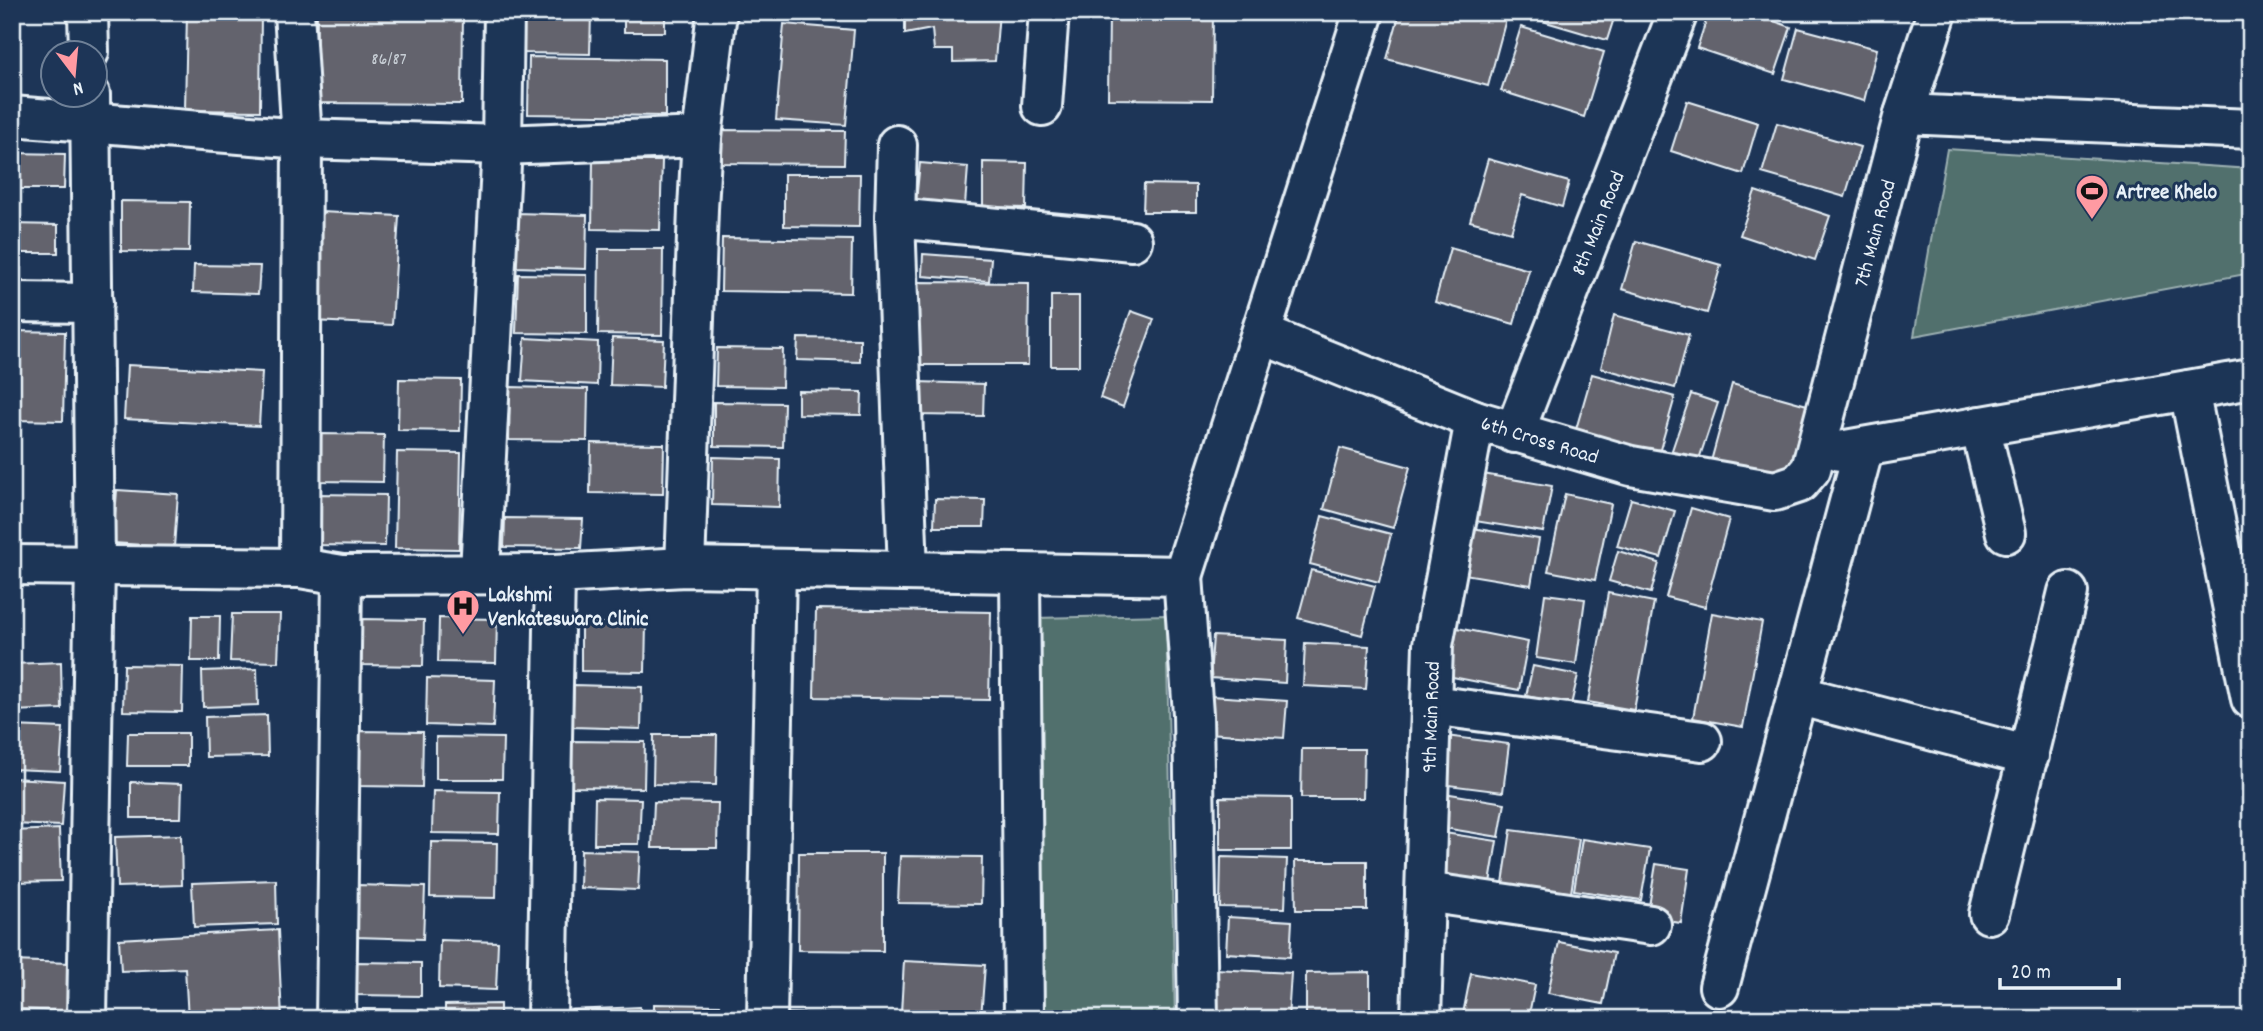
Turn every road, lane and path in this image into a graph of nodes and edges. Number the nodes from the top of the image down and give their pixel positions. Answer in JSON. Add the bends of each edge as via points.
{"nodes":[{"id":1,"x":88,"y":12,"type":"edge"},
{"id":2,"x":294,"y":12,"type":"edge"},
{"id":3,"x":504,"y":12,"type":"edge"},
{"id":4,"x":717,"y":12,"type":"edge"},
{"id":5,"x":1049,"y":12,"type":"edge"},
{"id":6,"x":1364,"y":12,"type":"edge"},
{"id":7,"x":1678,"y":12,"type":"edge"},
{"id":8,"x":1937,"y":12,"type":"edge"},
{"id":9,"x":89,"y":38,"type":"edge"},
{"id":10,"x":1042,"y":106,"type":"dead end"},
{"id":11,"x":90,"y":108,"type":"edge"},
{"id":12,"x":1904,"y":114,"type":"junction"},
{"id":13,"x":12,"y":116,"type":"edge"},
{"id":14,"x":2251,"y":129,"type":"edge"},
{"id":15,"x":702,"y":137,"type":"junction"},
{"id":16,"x":302,"y":139,"type":"junction"},
{"id":17,"x":502,"y":145,"type":"junction"},
{"id":18,"x":897,"y":145,"type":"dead end"},
{"id":19,"x":895,"y":218,"type":"junction"},
{"id":20,"x":1132,"y":241,"type":"dead end"},
{"id":21,"x":12,"y":302,"type":"edge"},
{"id":22,"x":93,"y":303,"type":"junction"},
{"id":23,"x":1261,"y":334,"type":"junction"},
{"id":24,"x":2251,"y":379,"type":"edge"},
{"id":25,"x":2189,"y":390,"type":"junction"},
{"id":26,"x":1475,"y":420,"type":"junction"},
{"id":27,"x":1980,"y":426,"type":"junction"},
{"id":28,"x":1514,"y":433,"type":"junction"},
{"id":29,"x":1864,"y":447,"type":"junction"},
{"id":30,"x":1814,"y":456,"type":"junction"},
{"id":31,"x":2006,"y":533,"type":"dead end"},
{"id":32,"x":12,"y":565,"type":"edge"},
{"id":33,"x":95,"y":565,"type":"junction"},
{"id":34,"x":685,"y":567,"type":"junction"},
{"id":35,"x":300,"y":568,"type":"junction"},
{"id":36,"x":776,"y":569,"type":"junction"},
{"id":37,"x":908,"y":571,"type":"junction"},
{"id":38,"x":480,"y":572,"type":"junction"},
{"id":39,"x":555,"y":574,"type":"junction"},
{"id":40,"x":342,"y":575,"type":"junction"},
{"id":41,"x":1020,"y":575,"type":"junction"},
{"id":42,"x":1183,"y":576,"type":"junction"},
{"id":43,"x":2068,"y":592,"type":"dead end"},
{"id":44,"x":1797,"y":695,"type":"junction"},
{"id":45,"x":2251,"y":699,"type":"edge"},
{"id":46,"x":1431,"y":705,"type":"junction"},
{"id":47,"x":1702,"y":741,"type":"dead end"},
{"id":48,"x":2029,"y":756,"type":"junction"},
{"id":49,"x":1425,"y":892,"type":"junction"},
{"id":50,"x":1989,"y":914,"type":"dead end"},
{"id":51,"x":1651,"y":925,"type":"dead end"},
{"id":52,"x":1719,"y":987,"type":"dead end"},
{"id":53,"x":87,"y":1019,"type":"edge"},
{"id":54,"x":336,"y":1019,"type":"edge"},
{"id":55,"x":547,"y":1019,"type":"edge"},
{"id":56,"x":767,"y":1019,"type":"edge"},
{"id":57,"x":1024,"y":1019,"type":"edge"},
{"id":58,"x":1198,"y":1019,"type":"edge"},
{"id":59,"x":1421,"y":1019,"type":"edge"}],
"edges":[{"from":1,"to":9,"type":"street"},
{"from":2,"to":16,"type":"street"},
{"from":3,"to":17,"type":"street"},
{"from":4,"to":15,"type":"street"},
{"from":5,"to":10,"type":"street"},
{"from":6,"to":23,"type":"street"},
{"from":7,"to":28,"type":"street","name":"8th Main Road"},
{"from":8,"to":12,"type":"street","name":"7th Main Road"},
{"from":11,"to":13,"type":"street"},
{"from":11,"to":16,"type":"street"},
{"from":11,"to":22,"type":"street"},
{"from":12,"to":14,"type":"street"},
{"from":12,"to":30,"type":"street","name":"7th Main Road"},
{"from":15,"to":17,"type":"street"},
{"from":15,"to":34,"type":"street"},
{"from":16,"to":17,"type":"street"},
{"from":16,"to":35,"type":"street"},
{"from":17,"to":38,"type":"street"},
{"from":18,"to":19,"type":"street"},
{"from":19,"to":20,"type":"street"},
{"from":19,"to":37,"type":"street"},
{"from":21,"to":22,"type":"street"},
{"from":22,"to":33,"type":"street"},
{"from":23,"to":26,"type":"street","name":"6th Cross Road"},
{"from":23,"to":42,"type":"street"},
{"from":24,"to":25,"type":"street"},
{"from":25,"to":27,"type":"street"},
{"from":25,"to":45,"type":"street"},
{"from":26,"to":28,"type":"street","name":"6th Cross Road"},
{"from":26,"to":46,"type":"street","name":"9th Main Road","via":[[1433,645]]},
{"from":27,"to":29,"type":"street"},
{"from":27,"to":31,"type":"street"},
{"from":28,"to":30,"type":"street","name":"6th Cross Road","via":[[1631,466],[1775,491],[1799,483],[1811,469]]},
{"from":29,"to":30,"type":"street"},
{"from":29,"to":44,"type":"street"},
{"from":32,"to":33,"type":"street"},
{"from":33,"to":35,"type":"street"},
{"from":33,"to":53,"type":"street"},
{"from":34,"to":36,"type":"street"},
{"from":34,"to":39,"type":"street"},
{"from":35,"to":40,"type":"street"},
{"from":36,"to":37,"type":"street"},
{"from":36,"to":56,"type":"street"},
{"from":37,"to":41,"type":"street"},
{"from":38,"to":39,"type":"street"},
{"from":38,"to":40,"type":"street"},
{"from":39,"to":55,"type":"street"},
{"from":40,"to":54,"type":"street"},
{"from":41,"to":42,"type":"street"},
{"from":41,"to":57,"type":"street"},
{"from":42,"to":58,"type":"street","via":[[1193,714]]},
{"from":43,"to":48,"type":"street"},
{"from":44,"to":48,"type":"street"},
{"from":44,"to":52,"type":"street"},
{"from":46,"to":47,"type":"street"},
{"from":46,"to":49,"type":"street","name":"9th Main Road"},
{"from":48,"to":50,"type":"street"},
{"from":49,"to":51,"type":"street"},
{"from":49,"to":59,"type":"street","name":"9th Main Road"}]}
